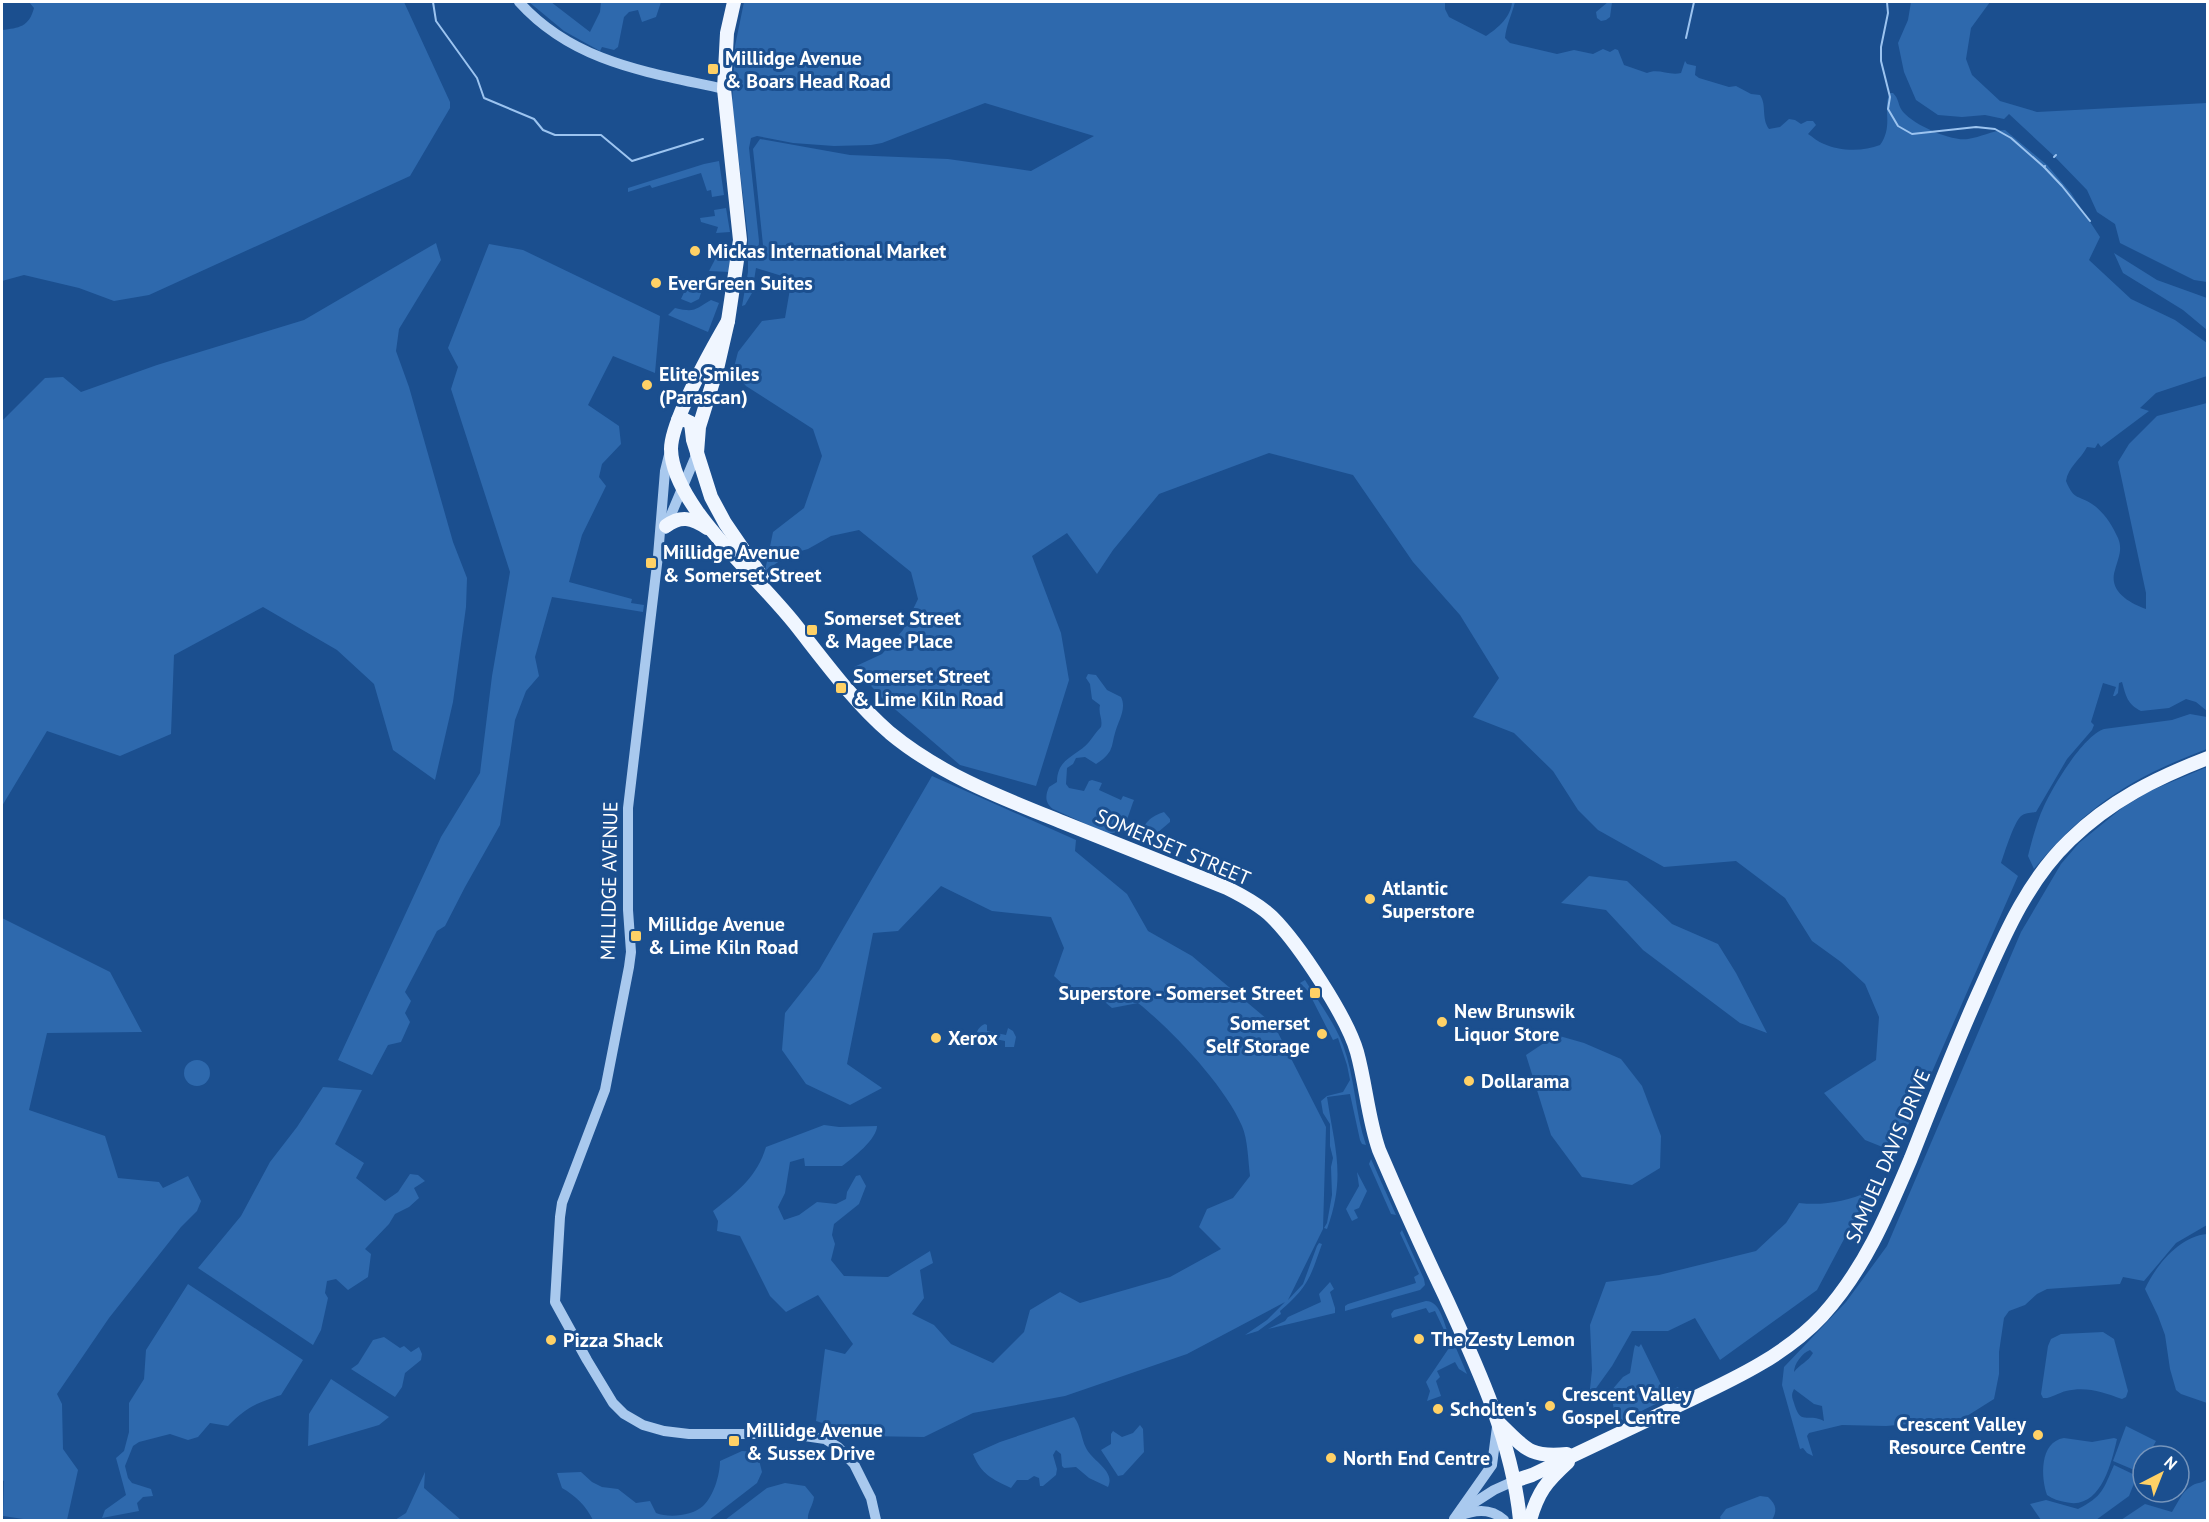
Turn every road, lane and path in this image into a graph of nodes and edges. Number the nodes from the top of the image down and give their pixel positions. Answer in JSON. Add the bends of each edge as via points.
{"nodes":[{"id":1,"x":519,"y":2,"type":"edge"},
{"id":2,"x":734,"y":2,"type":"edge"},
{"id":3,"x":724,"y":89,"type":"junction"},
{"id":4,"x":728,"y":321,"type":"junction"},
{"id":5,"x":678,"y":420,"type":"junction"},
{"id":6,"x":671,"y":448,"type":"junction"},
{"id":7,"x":697,"y":453,"type":"junction"},
{"id":8,"x":683,"y":487,"type":"junction"},
{"id":9,"x":666,"y":526,"type":"junction"},
{"id":10,"x":714,"y":533,"type":"junction"},
{"id":11,"x":658,"y":556,"type":"junction"},
{"id":12,"x":792,"y":621,"type":"junction"},
{"id":13,"x":2208,"y":758,"type":"edge"},
{"id":14,"x":1497,"y":1421,"type":"junction"},
{"id":15,"x":1578,"y":1453,"type":"junction"},
{"id":16,"x":1514,"y":1481,"type":"junction"},
{"id":17,"x":1454,"y":1520,"type":"edge"},
{"id":18,"x":876,"y":1521,"type":"edge"},
{"id":19,"x":1504,"y":1521,"type":"edge"},
{"id":20,"x":1520,"y":1521,"type":"edge"},
{"id":21,"x":1530,"y":1521,"type":"edge"}],
"edges":[{"from":1,"to":3,"type":"street","via":[[552,31],[593,56]]},
{"from":2,"to":3,"type":"main road","name":"MILLIDGE AVENUE","via":[[727,33]]},
{"from":3,"to":4,"type":"main road","name":"MILLIDGE AVENUE","via":[[740,235]]},
{"from":4,"to":5,"type":"main road","name":"MILLIDGE AVENUE"},
{"from":4,"to":7,"type":"main road","name":"MILLIDGE AVENUE","via":[[699,427]]},
{"from":5,"to":6,"type":"main road","name":"MILLIDGE AVENUE"},
{"from":5,"to":7,"type":"main road","name":"SOMERSET STREET","via":[[691,423]]},
{"from":6,"to":8,"type":"main road","name":"SOMERSET STREET"},
{"from":6,"to":11,"type":"street","name":"MILLIDGE AVENUE","via":[[665,471]]},
{"from":7,"to":8,"type":"street","name":"MILLIDGE AVENUE"},
{"from":7,"to":12,"type":"main road","name":"SOMERSET STREET","via":[[718,510]]},
{"from":8,"to":9,"type":"street","name":"MILLIDGE AVENUE"},
{"from":8,"to":10,"type":"main road","name":"SOMERSET STREET"},
{"from":9,"to":10,"type":"main road","via":[[675,519],[692,519]]},
{"from":9,"to":11,"type":"street","name":"MILLIDGE AVENUE"},
{"from":10,"to":12,"type":"main road","name":"SOMERSET STREET"},
{"from":11,"to":18,"type":"street","name":"MILLIDGE AVENUE","via":[[628,808],[629,967],[605,1090],[562,1203],[555,1302],[613,1403],[624,1414],[664,1431],[791,1434],[825,1439],[854,1464],[872,1498]]},
{"from":12,"to":14,"type":"main road","name":"SOMERSET STREET","via":[[859,703],[891,734],[922,756],[994,795],[1227,888],[1255,904],[1284,930],[1353,1040],[1379,1150]]},
{"from":13,"to":15,"type":"main road","name":"SAMUEL DAVIS DRIVE","via":[[2155,780],[2106,809],[2069,841],[2030,888],[1982,986],[1880,1230],[1859,1269],[1823,1314],[1797,1339],[1743,1374]]},
{"from":14,"to":15,"type":"main road","via":[[1528,1450],[1540,1455]]},
{"from":14,"to":16,"type":"main road","name":"SOMERSET STREET"},
{"from":14,"to":17,"type":"street","via":[[1492,1465]]},
{"from":15,"to":16,"type":"main road","name":"SAMUEL DAVIS DRIVE"},
{"from":15,"to":21,"type":"main road","via":[[1544,1485]]},
{"from":16,"to":17,"type":"street","via":[[1481,1498]]},
{"from":16,"to":20,"type":"main road","name":"SOMERSET STREET"},
{"from":17,"to":19,"type":"street","via":[[1466,1513],[1484,1511],[1497,1514]]}]}
